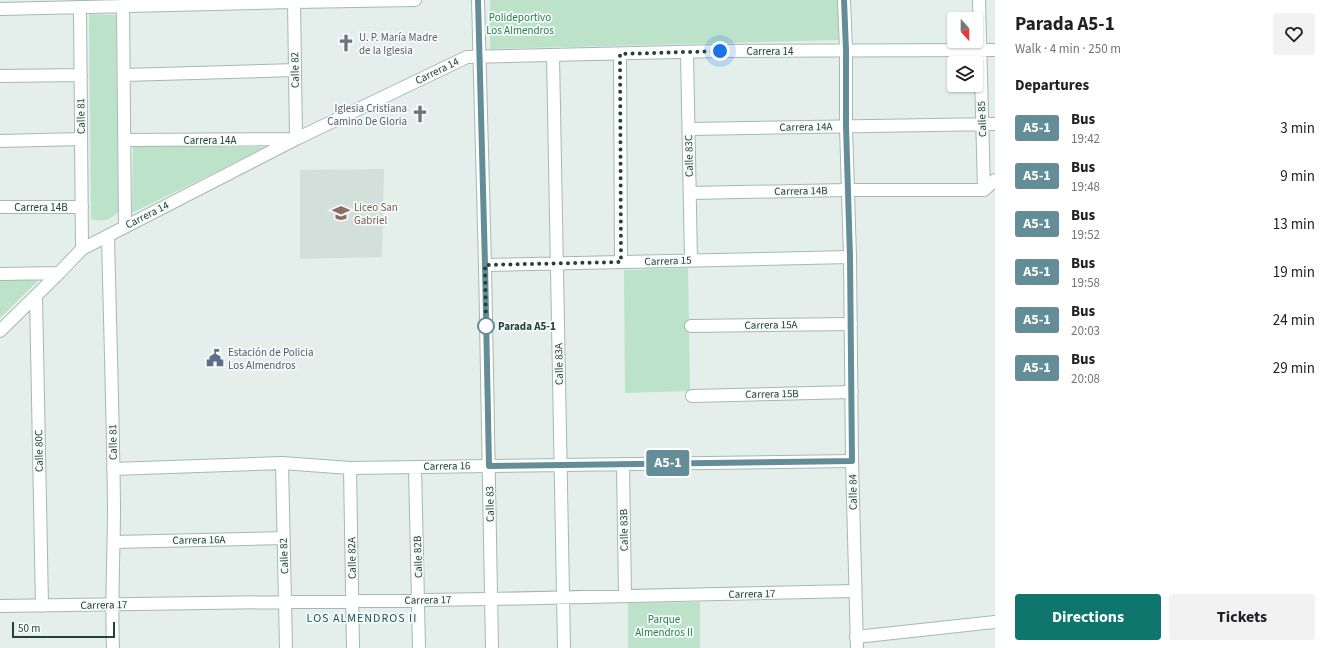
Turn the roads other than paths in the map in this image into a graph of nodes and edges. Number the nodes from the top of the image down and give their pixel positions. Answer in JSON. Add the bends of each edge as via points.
{"nodes":[{"id":1,"x":415,"y":0,"type":"edge"},
{"id":2,"x":478,"y":0,"type":"edge"},
{"id":3,"x":844,"y":0,"type":"edge"},
{"id":4,"x":979,"y":0,"type":"edge"},
{"id":5,"x":294,"y":2,"type":"junction"},
{"id":6,"x":123,"y":6,"type":"junction"},
{"id":7,"x":80,"y":8,"type":"junction"},
{"id":8,"x":0,"y":9,"type":"edge"},
{"id":9,"x":846,"y":50,"type":"junction"},
{"id":10,"x":980,"y":50,"type":"junction"},
{"id":11,"x":995,"y":50,"type":"edge"},
{"id":12,"x":687,"y":52,"type":"junction"},
{"id":13,"x":620,"y":54,"type":"junction"},
{"id":14,"x":553,"y":55,"type":"junction"},
{"id":15,"x":479,"y":56,"type":"junction"},
{"id":16,"x":295,"y":70,"type":"junction"},
{"id":17,"x":81,"y":75,"type":"junction"},
{"id":18,"x":124,"y":75,"type":"junction"},
{"id":19,"x":0,"y":76,"type":"edge"},
{"id":20,"x":982,"y":124,"type":"junction"},
{"id":21,"x":995,"y":124,"type":"edge"},
{"id":22,"x":846,"y":126,"type":"junction"},
{"id":23,"x":689,"y":129,"type":"junction"},
{"id":24,"x":81,"y":139,"type":"junction"},
{"id":25,"x":296,"y":139,"type":"junction"},
{"id":26,"x":125,"y":140,"type":"junction"},
{"id":27,"x":0,"y":141,"type":"edge"},
{"id":28,"x":995,"y":180,"type":"edge"},
{"id":29,"x":848,"y":190,"type":"junction"},
{"id":30,"x":984,"y":190,"type":"junction"},
{"id":31,"x":690,"y":193,"type":"junction"},
{"id":32,"x":0,"y":207,"type":"edge"},
{"id":33,"x":82,"y":207,"type":"junction"},
{"id":34,"x":125,"y":226,"type":"junction"},
{"id":35,"x":108,"y":236,"type":"junction"},
{"id":36,"x":82,"y":249,"type":"junction"},
{"id":37,"x":850,"y":257,"type":"junction"},
{"id":38,"x":691,"y":260,"type":"junction"},
{"id":39,"x":621,"y":262,"type":"junction"},
{"id":40,"x":558,"y":264,"type":"junction"},
{"id":41,"x":485,"y":265,"type":"junction"},
{"id":42,"x":60,"y":273,"type":"junction"},
{"id":43,"x":0,"y":274,"type":"edge"},
{"id":44,"x":36,"y":296,"type":"junction"},
{"id":45,"x":851,"y":324,"type":"junction"},
{"id":46,"x":691,"y":326,"type":"dead end"},
{"id":47,"x":0,"y":331,"type":"edge"},
{"id":48,"x":852,"y":392,"type":"junction"},
{"id":49,"x":692,"y":396,"type":"dead end"},
{"id":50,"x":852,"y":461,"type":"junction"},
{"id":51,"x":282,"y":463,"type":"junction"},
{"id":52,"x":560,"y":464,"type":"junction"},
{"id":53,"x":623,"y":464,"type":"junction"},
{"id":54,"x":489,"y":466,"type":"junction"},
{"id":55,"x":415,"y":467,"type":"junction"},
{"id":56,"x":350,"y":468,"type":"junction"},
{"id":57,"x":113,"y":469,"type":"junction"},
{"id":58,"x":284,"y":538,"type":"junction"},
{"id":59,"x":114,"y":542,"type":"junction"},
{"id":60,"x":855,"y":591,"type":"junction"},
{"id":61,"x":624,"y":596,"type":"junction"},
{"id":62,"x":563,"y":598,"type":"junction"},
{"id":63,"x":491,"y":599,"type":"junction"},
{"id":64,"x":419,"y":600,"type":"junction"},
{"id":65,"x":353,"y":601,"type":"junction"},
{"id":66,"x":286,"y":602,"type":"junction"},
{"id":67,"x":112,"y":605,"type":"junction"},
{"id":68,"x":0,"y":606,"type":"edge"},
{"id":69,"x":42,"y":606,"type":"junction"},
{"id":70,"x":995,"y":622,"type":"edge"},
{"id":71,"x":857,"y":642,"type":"edge"},
{"id":72,"x":113,"y":648,"type":"edge"},
{"id":73,"x":286,"y":648,"type":"edge"},
{"id":74,"x":354,"y":648,"type":"edge"},
{"id":75,"x":420,"y":648,"type":"edge"},
{"id":76,"x":492,"y":648,"type":"edge"},
{"id":77,"x":564,"y":648,"type":"edge"}],
"edges":[{"from":1,"to":5,"type":"street"},
{"from":2,"to":15,"type":"street","name":"Calle 83"},
{"from":3,"to":9,"type":"street","name":"Calle 84"},
{"from":4,"to":10,"type":"street","name":"Calle 85"},
{"from":5,"to":6,"type":"street"},
{"from":5,"to":16,"type":"street","name":"Calle 82"},
{"from":6,"to":7,"type":"street"},
{"from":6,"to":18,"type":"street"},
{"from":7,"to":8,"type":"street"},
{"from":7,"to":17,"type":"street","name":"Calle 81"},
{"from":9,"to":10,"type":"street","name":"Carrera 14"},
{"from":9,"to":12,"type":"street","name":"Carrera 14"},
{"from":9,"to":22,"type":"street","name":"Calle 84"},
{"from":10,"to":11,"type":"street","name":"Carrera 14"},
{"from":10,"to":20,"type":"street","name":"Calle 85"},
{"from":12,"to":13,"type":"street","name":"Carrera 14"},
{"from":12,"to":23,"type":"street","name":"Calle 83C"},
{"from":13,"to":14,"type":"street","name":"Carrera 14"},
{"from":13,"to":39,"type":"street"},
{"from":14,"to":15,"type":"street","name":"Carrera 14"},
{"from":14,"to":40,"type":"street","name":"Calle 83A"},
{"from":15,"to":25,"type":"street","name":"Carrera 14","via":[[467,57]]},
{"from":15,"to":41,"type":"street","name":"Calle 83"},
{"from":16,"to":18,"type":"street"},
{"from":16,"to":25,"type":"street","name":"Calle 82"},
{"from":17,"to":19,"type":"street"},
{"from":17,"to":24,"type":"street","name":"Calle 81"},
{"from":18,"to":26,"type":"street"},
{"from":20,"to":21,"type":"street","name":"Carrera 14A"},
{"from":20,"to":22,"type":"street","name":"Carrera 14A"},
{"from":20,"to":30,"type":"street","name":"Calle 85"},
{"from":22,"to":23,"type":"street","name":"Carrera 14A"},
{"from":22,"to":29,"type":"street","name":"Calle 84"},
{"from":23,"to":31,"type":"street","name":"Calle 83C"},
{"from":24,"to":27,"type":"street"},
{"from":24,"to":33,"type":"street","name":"Calle 81"},
{"from":25,"to":26,"type":"street","name":"Carrera 14A"},
{"from":25,"to":34,"type":"street","name":"Carrera 14"},
{"from":26,"to":34,"type":"street"},
{"from":28,"to":30,"type":"street"},
{"from":29,"to":30,"type":"street","name":"Carrera 14B"},
{"from":29,"to":31,"type":"street","name":"Carrera 14B"},
{"from":29,"to":37,"type":"street","name":"Calle 84"},
{"from":31,"to":38,"type":"street","name":"Calle 83C"},
{"from":32,"to":33,"type":"street","name":"Carrera 14B"},
{"from":33,"to":36,"type":"street","name":"Calle 81"},
{"from":34,"to":35,"type":"street","name":"Carrera 14"},
{"from":35,"to":36,"type":"street","name":"Carrera 14"},
{"from":35,"to":57,"type":"street","name":"Calle 81"},
{"from":36,"to":42,"type":"street","name":"Carrera 14"},
{"from":37,"to":38,"type":"street","name":"Carrera 15"},
{"from":37,"to":45,"type":"street","name":"Calle 84"},
{"from":38,"to":39,"type":"street","name":"Carrera 15"},
{"from":39,"to":40,"type":"street","name":"Carrera 15"},
{"from":40,"to":41,"type":"street","name":"Carrera 15"},
{"from":40,"to":52,"type":"street","name":"Calle 83A"},
{"from":41,"to":54,"type":"street","name":"Calle 83"},
{"from":42,"to":43,"type":"street"},
{"from":42,"to":44,"type":"street","name":"Carrera 14"},
{"from":44,"to":47,"type":"street","name":"Carrera 14"},
{"from":44,"to":69,"type":"street","name":"Calle 80C"},
{"from":45,"to":46,"type":"street","name":"Carrera 15A"},
{"from":45,"to":48,"type":"street","name":"Calle 84"},
{"from":48,"to":49,"type":"street","name":"Carrera 15B"},
{"from":48,"to":50,"type":"street","name":"Calle 84"},
{"from":50,"to":53,"type":"street","name":"Carrera 16"},
{"from":50,"to":60,"type":"street","name":"Calle 84"},
{"from":51,"to":56,"type":"street","name":"Carrera 16"},
{"from":51,"to":57,"type":"street","name":"Carrera 16"},
{"from":51,"to":58,"type":"street","name":"Calle 82"},
{"from":52,"to":53,"type":"street","name":"Carrera 16"},
{"from":52,"to":54,"type":"street","name":"Carrera 16"},
{"from":52,"to":62,"type":"street","name":"Calle 83A"},
{"from":53,"to":61,"type":"street","name":"Calle 83B"},
{"from":54,"to":55,"type":"street","name":"Carrera 16"},
{"from":54,"to":63,"type":"street","name":"Calle 83"},
{"from":55,"to":56,"type":"street","name":"Carrera 16"},
{"from":55,"to":64,"type":"street","name":"Calle 82B"},
{"from":56,"to":65,"type":"street","name":"Calle 82A"},
{"from":57,"to":59,"type":"street","name":"Calle 81"},
{"from":58,"to":59,"type":"street","name":"Carrera 16A"},
{"from":58,"to":66,"type":"street","name":"Calle 82"},
{"from":59,"to":67,"type":"street","name":"Calle 81"},
{"from":60,"to":61,"type":"street","name":"Carrera 17"},
{"from":60,"to":71,"type":"street","name":"Calle 84"},
{"from":61,"to":62,"type":"street","name":"Carrera 17"},
{"from":62,"to":63,"type":"street","name":"Carrera 17"},
{"from":62,"to":77,"type":"street","name":"Calle 83A"},
{"from":63,"to":64,"type":"street","name":"Carrera 17"},
{"from":63,"to":76,"type":"street","name":"Calle 83"},
{"from":64,"to":65,"type":"street","name":"Carrera 17"},
{"from":64,"to":75,"type":"street","name":"Calle 82B"},
{"from":65,"to":66,"type":"street","name":"Carrera 17"},
{"from":65,"to":74,"type":"street","name":"Calle 82A"},
{"from":66,"to":67,"type":"street","name":"Carrera 17"},
{"from":66,"to":73,"type":"street","name":"Calle 82"},
{"from":67,"to":69,"type":"street","name":"Carrera 17"},
{"from":67,"to":72,"type":"street","name":"Calle 81"},
{"from":68,"to":69,"type":"street","name":"Carrera 17"},
{"from":70,"to":71,"type":"street"}]}
